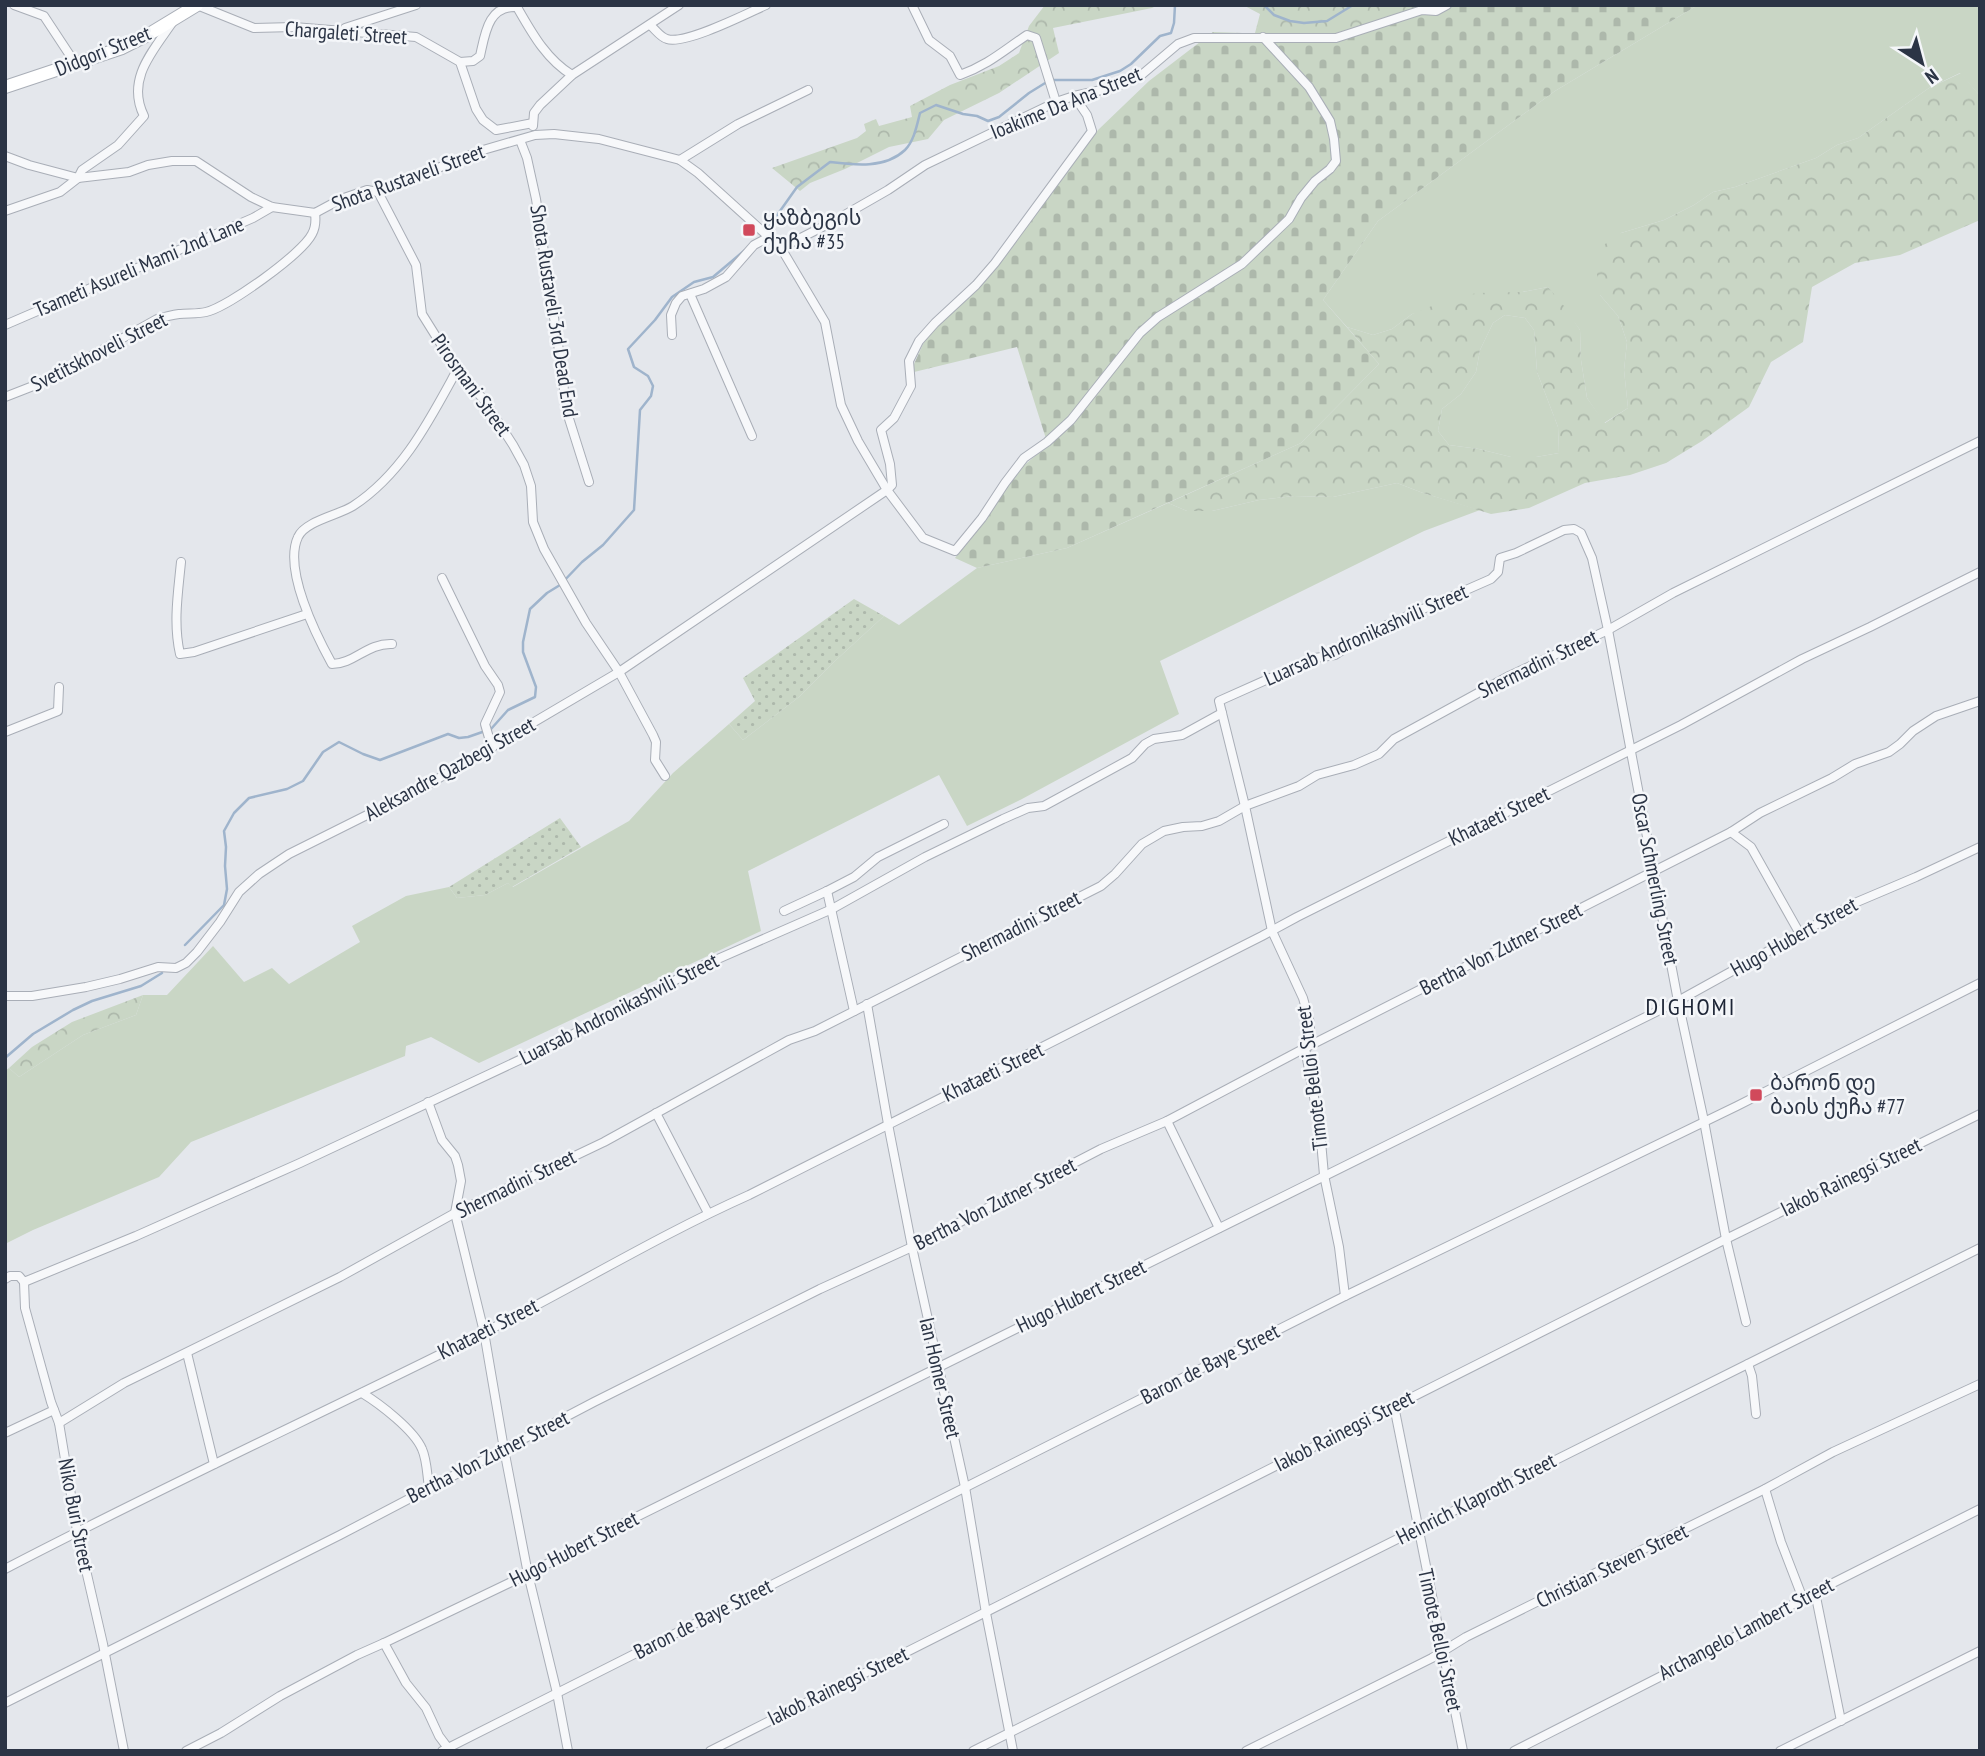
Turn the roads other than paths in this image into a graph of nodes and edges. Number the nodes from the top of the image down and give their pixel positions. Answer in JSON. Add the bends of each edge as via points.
{"nodes":[{"id":1,"x":14,"y":5,"type":"edge"},
{"id":2,"x":197,"y":5,"type":"edge"},
{"id":3,"x":415,"y":5,"type":"edge"},
{"id":4,"x":679,"y":5,"type":"edge"},
{"id":5,"x":766,"y":5,"type":"edge"},
{"id":6,"x":912,"y":5,"type":"edge"},
{"id":7,"x":1447,"y":5,"type":"edge"},
{"id":8,"x":174,"y":20,"type":"junction"},
{"id":9,"x":650,"y":25,"type":"junction"},
{"id":10,"x":338,"y":31,"type":"junction"},
{"id":11,"x":1263,"y":37,"type":"junction"},
{"id":12,"x":460,"y":62,"type":"junction"},
{"id":13,"x":75,"y":63,"type":"junction"},
{"id":14,"x":572,"y":75,"type":"junction"},
{"id":15,"x":5,"y":87,"type":"edge"},
{"id":16,"x":808,"y":90,"type":"dead end"},
{"id":17,"x":1074,"y":96,"type":"junction"},
{"id":18,"x":1056,"y":102,"type":"junction"},
{"id":19,"x":533,"y":123,"type":"junction"},
{"id":20,"x":535,"y":135,"type":"junction"},
{"id":21,"x":520,"y":140,"type":"junction"},
{"id":22,"x":5,"y":156,"type":"edge"},
{"id":23,"x":680,"y":160,"type":"junction"},
{"id":24,"x":78,"y":178,"type":"junction"},
{"id":25,"x":377,"y":192,"type":"junction"},
{"id":26,"x":272,"y":207,"type":"junction"},
{"id":27,"x":5,"y":211,"type":"edge"},
{"id":28,"x":315,"y":213,"type":"junction"},
{"id":29,"x":771,"y":236,"type":"junction"},
{"id":30,"x":781,"y":248,"type":"junction"},
{"id":31,"x":690,"y":295,"type":"junction"},
{"id":32,"x":5,"y":325,"type":"edge"},
{"id":33,"x":672,"y":335,"type":"dead end"},
{"id":34,"x":457,"y":370,"type":"junction"},
{"id":35,"x":5,"y":397,"type":"edge"},
{"id":36,"x":752,"y":436,"type":"dead end"},
{"id":37,"x":1980,"y":440,"type":"edge"},
{"id":38,"x":589,"y":482,"type":"dead end"},
{"id":39,"x":887,"y":490,"type":"junction"},
{"id":40,"x":1500,"y":558,"type":"joint"},
{"id":41,"x":181,"y":562,"type":"dead end"},
{"id":42,"x":1980,"y":572,"type":"edge"},
{"id":43,"x":442,"y":578,"type":"dead end"},
{"id":44,"x":307,"y":614,"type":"junction"},
{"id":45,"x":1608,"y":630,"type":"junction"},
{"id":46,"x":391,"y":644,"type":"dead end"},
{"id":47,"x":618,"y":672,"type":"junction"},
{"id":48,"x":59,"y":687,"type":"dead end"},
{"id":49,"x":1219,"y":701,"type":"joint"},
{"id":50,"x":1980,"y":701,"type":"edge"},
{"id":51,"x":1222,"y":713,"type":"junction"},
{"id":52,"x":5,"y":732,"type":"edge"},
{"id":53,"x":491,"y":745,"type":"junction"},
{"id":54,"x":1631,"y":750,"type":"junction"},
{"id":55,"x":664,"y":776,"type":"dead end"},
{"id":56,"x":1245,"y":806,"type":"junction"},
{"id":57,"x":944,"y":824,"type":"dead end"},
{"id":58,"x":1731,"y":832,"type":"junction"},
{"id":59,"x":1980,"y":847,"type":"edge"},
{"id":60,"x":1653,"y":871,"type":"junction"},
{"id":61,"x":827,"y":891,"type":"junction"},
{"id":62,"x":832,"y":909,"type":"junction"},
{"id":63,"x":784,"y":911,"type":"dead end"},
{"id":64,"x":1272,"y":930,"type":"junction"},
{"id":65,"x":1800,"y":934,"type":"junction"},
{"id":66,"x":1980,"y":983,"type":"edge"},
{"id":67,"x":5,"y":996,"type":"edge"},
{"id":68,"x":1678,"y":1001,"type":"junction"},
{"id":69,"x":867,"y":1004,"type":"junction"},
{"id":70,"x":854,"y":1011,"type":"junction"},
{"id":71,"x":1305,"y":1048,"type":"junction"},
{"id":72,"x":428,"y":1102,"type":"junction"},
{"id":73,"x":656,"y":1113,"type":"junction"},
{"id":74,"x":1980,"y":1114,"type":"edge"},
{"id":75,"x":1167,"y":1121,"type":"junction"},
{"id":76,"x":1704,"y":1121,"type":"junction"},
{"id":77,"x":888,"y":1124,"type":"junction"},
{"id":78,"x":1324,"y":1175,"type":"junction"},
{"id":79,"x":456,"y":1213,"type":"junction"},
{"id":80,"x":708,"y":1213,"type":"junction"},
{"id":81,"x":1219,"y":1228,"type":"junction"},
{"id":82,"x":1726,"y":1239,"type":"junction"},
{"id":83,"x":912,"y":1247,"type":"junction"},
{"id":84,"x":1980,"y":1248,"type":"edge"},
{"id":85,"x":5,"y":1279,"type":"edge"},
{"id":86,"x":24,"y":1282,"type":"junction"},
{"id":87,"x":1345,"y":1296,"type":"junction"},
{"id":88,"x":1746,"y":1322,"type":"dead end"},
{"id":89,"x":484,"y":1332,"type":"junction"},
{"id":90,"x":187,"y":1353,"type":"junction"},
{"id":91,"x":1748,"y":1364,"type":"junction"},
{"id":92,"x":938,"y":1367,"type":"junction"},
{"id":93,"x":1980,"y":1384,"type":"edge"},
{"id":94,"x":362,"y":1392,"type":"junction"},
{"id":95,"x":1394,"y":1406,"type":"junction"},
{"id":96,"x":54,"y":1410,"type":"junction"},
{"id":97,"x":1756,"y":1414,"type":"dead end"},
{"id":98,"x":59,"y":1423,"type":"junction"},
{"id":99,"x":5,"y":1433,"type":"edge"},
{"id":100,"x":504,"y":1449,"type":"junction"},
{"id":101,"x":214,"y":1464,"type":"junction"},
{"id":102,"x":965,"y":1487,"type":"junction"},
{"id":103,"x":429,"y":1488,"type":"junction"},
{"id":104,"x":1765,"y":1489,"type":"junction"},
{"id":105,"x":1980,"y":1509,"type":"edge"},
{"id":106,"x":1417,"y":1528,"type":"junction"},
{"id":107,"x":77,"y":1531,"type":"junction"},
{"id":108,"x":5,"y":1569,"type":"edge"},
{"id":109,"x":528,"y":1574,"type":"junction"},
{"id":110,"x":1815,"y":1592,"type":"junction"},
{"id":111,"x":1803,"y":1600,"type":"junction"},
{"id":112,"x":986,"y":1613,"type":"junction"},
{"id":113,"x":384,"y":1643,"type":"junction"},
{"id":114,"x":1443,"y":1650,"type":"junction"},
{"id":115,"x":1980,"y":1651,"type":"edge"},
{"id":116,"x":105,"y":1653,"type":"junction"},
{"id":117,"x":557,"y":1693,"type":"junction"},
{"id":118,"x":5,"y":1703,"type":"edge"},
{"id":119,"x":1841,"y":1720,"type":"junction"},
{"id":120,"x":1010,"y":1733,"type":"junction"},
{"id":121,"x":445,"y":1749,"type":"edge"},
{"id":122,"x":124,"y":1751,"type":"edge"},
{"id":123,"x":186,"y":1751,"type":"edge"},
{"id":124,"x":568,"y":1751,"type":"edge"},
{"id":125,"x":710,"y":1751,"type":"edge"},
{"id":126,"x":973,"y":1751,"type":"edge"},
{"id":127,"x":1013,"y":1751,"type":"edge"},
{"id":128,"x":1246,"y":1751,"type":"edge"},
{"id":129,"x":1463,"y":1751,"type":"edge"},
{"id":130,"x":1514,"y":1751,"type":"edge"},
{"id":131,"x":1780,"y":1751,"type":"edge"}],
"edges":[{"from":1,"to":13,"type":"street","via":[[44,16]]},
{"from":2,"to":8,"type":"street","name":"Didgori Street"},
{"from":2,"to":10,"type":"street","name":"Chargaleti Street","via":[[254,28]]},
{"from":3,"to":10,"type":"street"},
{"from":4,"to":9,"type":"street"},
{"from":5,"to":9,"type":"street","via":[[678,40],[660,36]]},
{"from":6,"to":18,"type":"street","via":[[929,40],[950,56],[960,75],[999,57],[1027,35],[1036,38]]},
{"from":7,"to":11,"type":"street","name":"Ioakime Da Ana Street","via":[[1336,38]]},
{"from":8,"to":13,"type":"street","name":"Didgori Street","via":[[122,48]]},
{"from":8,"to":24,"type":"street","via":[[136,87],[144,116]]},
{"from":9,"to":14,"type":"street"},
{"from":10,"to":12,"type":"street","name":"Chargaleti Street","via":[[416,37]]},
{"from":11,"to":17,"type":"street","name":"Ioakime Da Ana Street","via":[[1194,38],[1178,44],[1139,77]]},
{"from":11,"to":39,"type":"street","name":"Shota Rustaveli Street","via":[[1309,87],[1330,121],[1334,139],[1336,161],[1301,198],[1289,219],[1242,264],[1140,333],[1071,420],[1024,458],[955,551],[923,538]]},
{"from":12,"to":14,"type":"street","via":[[480,56],[492,16],[512,6],[517,7],[540,46]]},
{"from":12,"to":19,"type":"street","via":[[483,120],[496,130]]},
{"from":13,"to":15,"type":"street","name":"Didgori Street"},
{"from":14,"to":19,"type":"street","via":[[540,105]]},
{"from":16,"to":23,"type":"street","via":[[738,124]]},
{"from":17,"to":18,"type":"street","name":"Ioakime Da Ana Street"},
{"from":17,"to":39,"type":"street","via":[[1092,131],[995,264],[919,341],[909,361],[911,386],[894,418],[881,430],[890,464],[892,485]]},
{"from":18,"to":30,"type":"street","name":"Ioakime Da Ana Street","via":[[925,165]]},
{"from":19,"to":20,"type":"street"},
{"from":20,"to":21,"type":"street","name":"Shota Rustaveli Street"},
{"from":20,"to":23,"type":"street","name":"Shota Rustaveli Street","via":[[599,139]]},
{"from":21,"to":25,"type":"street","name":"Shota Rustaveli Street"},
{"from":21,"to":38,"type":"street","name":"Shota Rustaveli 3rd Dead End","via":[[536,199],[565,406]]},
{"from":22,"to":24,"type":"street","name":"Shota Rustaveli Street"},
{"from":23,"to":29,"type":"street","name":"Shota Rustaveli Street"},
{"from":24,"to":26,"type":"street","name":"Shota Rustaveli Street","via":[[196,161]]},
{"from":24,"to":27,"type":"street","via":[[60,192]]},
{"from":25,"to":28,"type":"street","name":"Shota Rustaveli Street","via":[[367,190]]},
{"from":25,"to":34,"type":"street","name":"Pirosmani Street","via":[[416,265],[422,314]]},
{"from":26,"to":28,"type":"street","name":"Shota Rustaveli Street"},
{"from":26,"to":32,"type":"street","name":"Tsameti Asureli Mami 2nd Lane"},
{"from":28,"to":35,"type":"street","name":"Svetitskhoveli Street","via":[[313,234],[304,245],[276,270],[218,308],[157,319],[46,381]]},
{"from":29,"to":30,"type":"street","name":"Shota Rustaveli Street"},
{"from":29,"to":31,"type":"street","via":[[754,245],[726,277]]},
{"from":30,"to":39,"type":"street","name":"Shota Rustaveli Street","via":[[825,322],[841,405]]},
{"from":31,"to":33,"type":"street","via":[[676,303]]},
{"from":31,"to":36,"type":"street"},
{"from":34,"to":44,"type":"street","via":[[403,461],[352,506],[302,530],[295,562]]},
{"from":34,"to":47,"type":"street","name":"Pirosmani Street","via":[[485,400],[524,465],[531,486],[533,522],[544,549]]},
{"from":37,"to":45,"type":"street","name":"Shermadini Street"},
{"from":39,"to":47,"type":"street","name":"Aleksandre Qazbegi Street"},
{"from":40,"to":45,"type":"street","name":"Oscar Schmerling Street","via":[[1564,530],[1581,533],[1592,558]]},
{"from":40,"to":49,"type":"street","name":"Luarsab Andronikashvili Street","via":[[1498,572],[1491,579],[1366,634],[1335,654],[1315,658]]},
{"from":41,"to":44,"type":"street","via":[[176,615],[180,653]]},
{"from":42,"to":54,"type":"street","name":"Khataeti Street"},
{"from":43,"to":53,"type":"street","via":[[498,685],[500,692],[485,724]]},
{"from":44,"to":46,"type":"street","via":[[332,664],[380,644]]},
{"from":45,"to":54,"type":"street","name":"Oscar Schmerling Street"},
{"from":45,"to":56,"type":"street","name":"Shermadini Street","via":[[1510,676],[1394,739],[1379,754]]},
{"from":47,"to":53,"type":"street","name":"Aleksandre Qazbegi Street"},
{"from":47,"to":55,"type":"street","name":"Pirosmani Street","via":[[653,735],[655,760]]},
{"from":48,"to":52,"type":"street","via":[[58,711]]},
{"from":49,"to":51,"type":"street","name":"Timote Belloi Street"},
{"from":50,"to":58,"type":"street","name":"Bertha Von Zutner Street","via":[[1936,716],[1889,752],[1856,764]]},
{"from":51,"to":56,"type":"street","name":"Timote Belloi Street"},
{"from":51,"to":62,"type":"street","name":"Luarsab Andronikashvili Street","via":[[1182,735],[1154,738],[1132,758],[1082,787],[981,830]]},
{"from":53,"to":67,"type":"street","name":"Aleksandre Qazbegi Street","via":[[429,784],[289,854],[259,874],[239,892],[186,963],[86,987]]},
{"from":54,"to":60,"type":"street","name":"Oscar Schmerling Street"},
{"from":54,"to":64,"type":"street","name":"Khataeti Street"},
{"from":56,"to":64,"type":"street","name":"Timote Belloi Street"},
{"from":56,"to":69,"type":"street","name":"Shermadini Street","via":[[1219,821],[1164,831],[1142,844],[1101,886]]},
{"from":57,"to":61,"type":"street","via":[[878,857]]},
{"from":58,"to":60,"type":"street","name":"Bertha Von Zutner Street"},
{"from":58,"to":65,"type":"street","via":[[1751,848]]},
{"from":59,"to":65,"type":"street","name":"Hugo Hubert Street","via":[[1857,902]]},
{"from":60,"to":68,"type":"street","name":"Oscar Schmerling Street"},
{"from":60,"to":71,"type":"street","name":"Bertha Von Zutner Street"},
{"from":61,"to":62,"type":"street"},
{"from":61,"to":63,"type":"street"},
{"from":62,"to":70,"type":"street"},
{"from":62,"to":72,"type":"street","name":"Luarsab Andronikashvili Street","via":[[704,965],[562,1040]]},
{"from":64,"to":71,"type":"street","name":"Timote Belloi Street","via":[[1310,1023]]},
{"from":64,"to":77,"type":"street","name":"Khataeti Street"},
{"from":65,"to":68,"type":"street","name":"Hugo Hubert Street"},
{"from":66,"to":76,"type":"street","name":"Baron de Baye Street"},
{"from":68,"to":76,"type":"street","name":"Oscar Schmerling Street"},
{"from":68,"to":78,"type":"street","name":"Hugo Hubert Street"},
{"from":69,"to":70,"type":"street","name":"Shermadini Street"},
{"from":69,"to":77,"type":"street","name":"Ian Homer Street"},
{"from":70,"to":73,"type":"street","name":"Shermadini Street","via":[[789,1040]]},
{"from":71,"to":75,"type":"street","name":"Bertha Von Zutner Street"},
{"from":71,"to":78,"type":"street","name":"Timote Belloi Street"},
{"from":72,"to":79,"type":"street","via":[[458,1166],[461,1181]]},
{"from":72,"to":86,"type":"street","name":"Luarsab Andronikashvili Street","via":[[300,1163]]},
{"from":73,"to":79,"type":"street","name":"Shermadini Street"},
{"from":73,"to":80,"type":"street"},
{"from":74,"to":82,"type":"street","name":"Iakob Rainegsi Street"},
{"from":75,"to":81,"type":"street"},
{"from":75,"to":83,"type":"street","name":"Bertha Von Zutner Street","via":[[1101,1149]]},
{"from":76,"to":82,"type":"street","name":"Oscar Schmerling Street"},
{"from":76,"to":87,"type":"street","name":"Baron de Baye Street"},
{"from":77,"to":80,"type":"street","name":"Khataeti Street"},
{"from":77,"to":83,"type":"street","name":"Ian Homer Street"},
{"from":78,"to":81,"type":"street","name":"Hugo Hubert Street"},
{"from":78,"to":87,"type":"street","name":"Timote Belloi Street"},
{"from":79,"to":89,"type":"street"},
{"from":79,"to":90,"type":"street","name":"Shermadini Street"},
{"from":80,"to":89,"type":"street","name":"Khataeti Street"},
{"from":81,"to":92,"type":"street","name":"Hugo Hubert Street"},
{"from":82,"to":88,"type":"street","name":"Oscar Schmerling Street"},
{"from":82,"to":95,"type":"street","name":"Iakob Rainegsi Street"},
{"from":83,"to":92,"type":"street","name":"Ian Homer Street"},
{"from":83,"to":100,"type":"street","name":"Bertha Von Zutner Street"},
{"from":84,"to":91,"type":"street","name":"Heinrich Klaproth Street"},
{"from":85,"to":86,"type":"street","via":[[19,1276]]},
{"from":86,"to":96,"type":"street","name":"Niko Buri Street","via":[[25,1308]]},
{"from":87,"to":102,"type":"street","name":"Baron de Baye Street"},
{"from":89,"to":94,"type":"street","name":"Khataeti Street"},
{"from":89,"to":100,"type":"street"},
{"from":90,"to":98,"type":"street","name":"Shermadini Street","via":[[124,1383]]},
{"from":90,"to":101,"type":"street"},
{"from":91,"to":97,"type":"street"},
{"from":91,"to":106,"type":"street","name":"Heinrich Klaproth Street"},
{"from":92,"to":102,"type":"street","name":"Ian Homer Street"},
{"from":92,"to":109,"type":"street","name":"Hugo Hubert Street"},
{"from":93,"to":104,"type":"street","name":"Christian Steven Street"},
{"from":94,"to":101,"type":"street","name":"Khataeti Street"},
{"from":94,"to":103,"type":"street","via":[[417,1440],[424,1452]]},
{"from":95,"to":106,"type":"street","name":"Timote Belloi Street"},
{"from":95,"to":112,"type":"street","name":"Iakob Rainegsi Street"},
{"from":96,"to":98,"type":"street","name":"Niko Buri Street"},
{"from":96,"to":99,"type":"street"},
{"from":98,"to":107,"type":"street","name":"Niko Buri Street"},
{"from":100,"to":103,"type":"street","name":"Bertha Von Zutner Street"},
{"from":100,"to":109,"type":"street"},
{"from":101,"to":107,"type":"street","name":"Khataeti Street"},
{"from":102,"to":112,"type":"street","name":"Ian Homer Street"},
{"from":102,"to":117,"type":"street","name":"Baron de Baye Street"},
{"from":103,"to":116,"type":"street","name":"Bertha Von Zutner Street"},
{"from":104,"to":111,"type":"street"},
{"from":104,"to":114,"type":"street","name":"Christian Steven Street"},
{"from":105,"to":110,"type":"street","name":"Archangelo Lambert Street"},
{"from":106,"to":114,"type":"street","name":"Timote Belloi Street"},
{"from":106,"to":120,"type":"street","name":"Heinrich Klaproth Street"},
{"from":107,"to":108,"type":"street","name":"Khataeti Street"},
{"from":107,"to":116,"type":"street","name":"Niko Buri Street"},
{"from":109,"to":113,"type":"street","name":"Hugo Hubert Street"},
{"from":109,"to":117,"type":"street"},
{"from":110,"to":111,"type":"street","name":"Archangelo Lambert Street"},
{"from":110,"to":119,"type":"street"},
{"from":111,"to":130,"type":"street","name":"Archangelo Lambert Street"},
{"from":112,"to":120,"type":"street","name":"Ian Homer Street"},
{"from":112,"to":125,"type":"street","name":"Iakob Rainegsi Street"},
{"from":113,"to":121,"type":"street","via":[[426,1708]]},
{"from":113,"to":123,"type":"street","name":"Hugo Hubert Street"},
{"from":114,"to":128,"type":"street","name":"Christian Steven Street"},
{"from":114,"to":129,"type":"street","name":"Timote Belloi Street"},
{"from":115,"to":119,"type":"street"},
{"from":116,"to":118,"type":"street","name":"Bertha Von Zutner Street"},
{"from":116,"to":122,"type":"street","name":"Niko Buri Street"},
{"from":117,"to":121,"type":"street","name":"Baron de Baye Street"},
{"from":117,"to":124,"type":"street"},
{"from":119,"to":131,"type":"street"},
{"from":120,"to":126,"type":"street","name":"Heinrich Klaproth Street"},
{"from":120,"to":127,"type":"street","name":"Ian Homer Street"}]}
